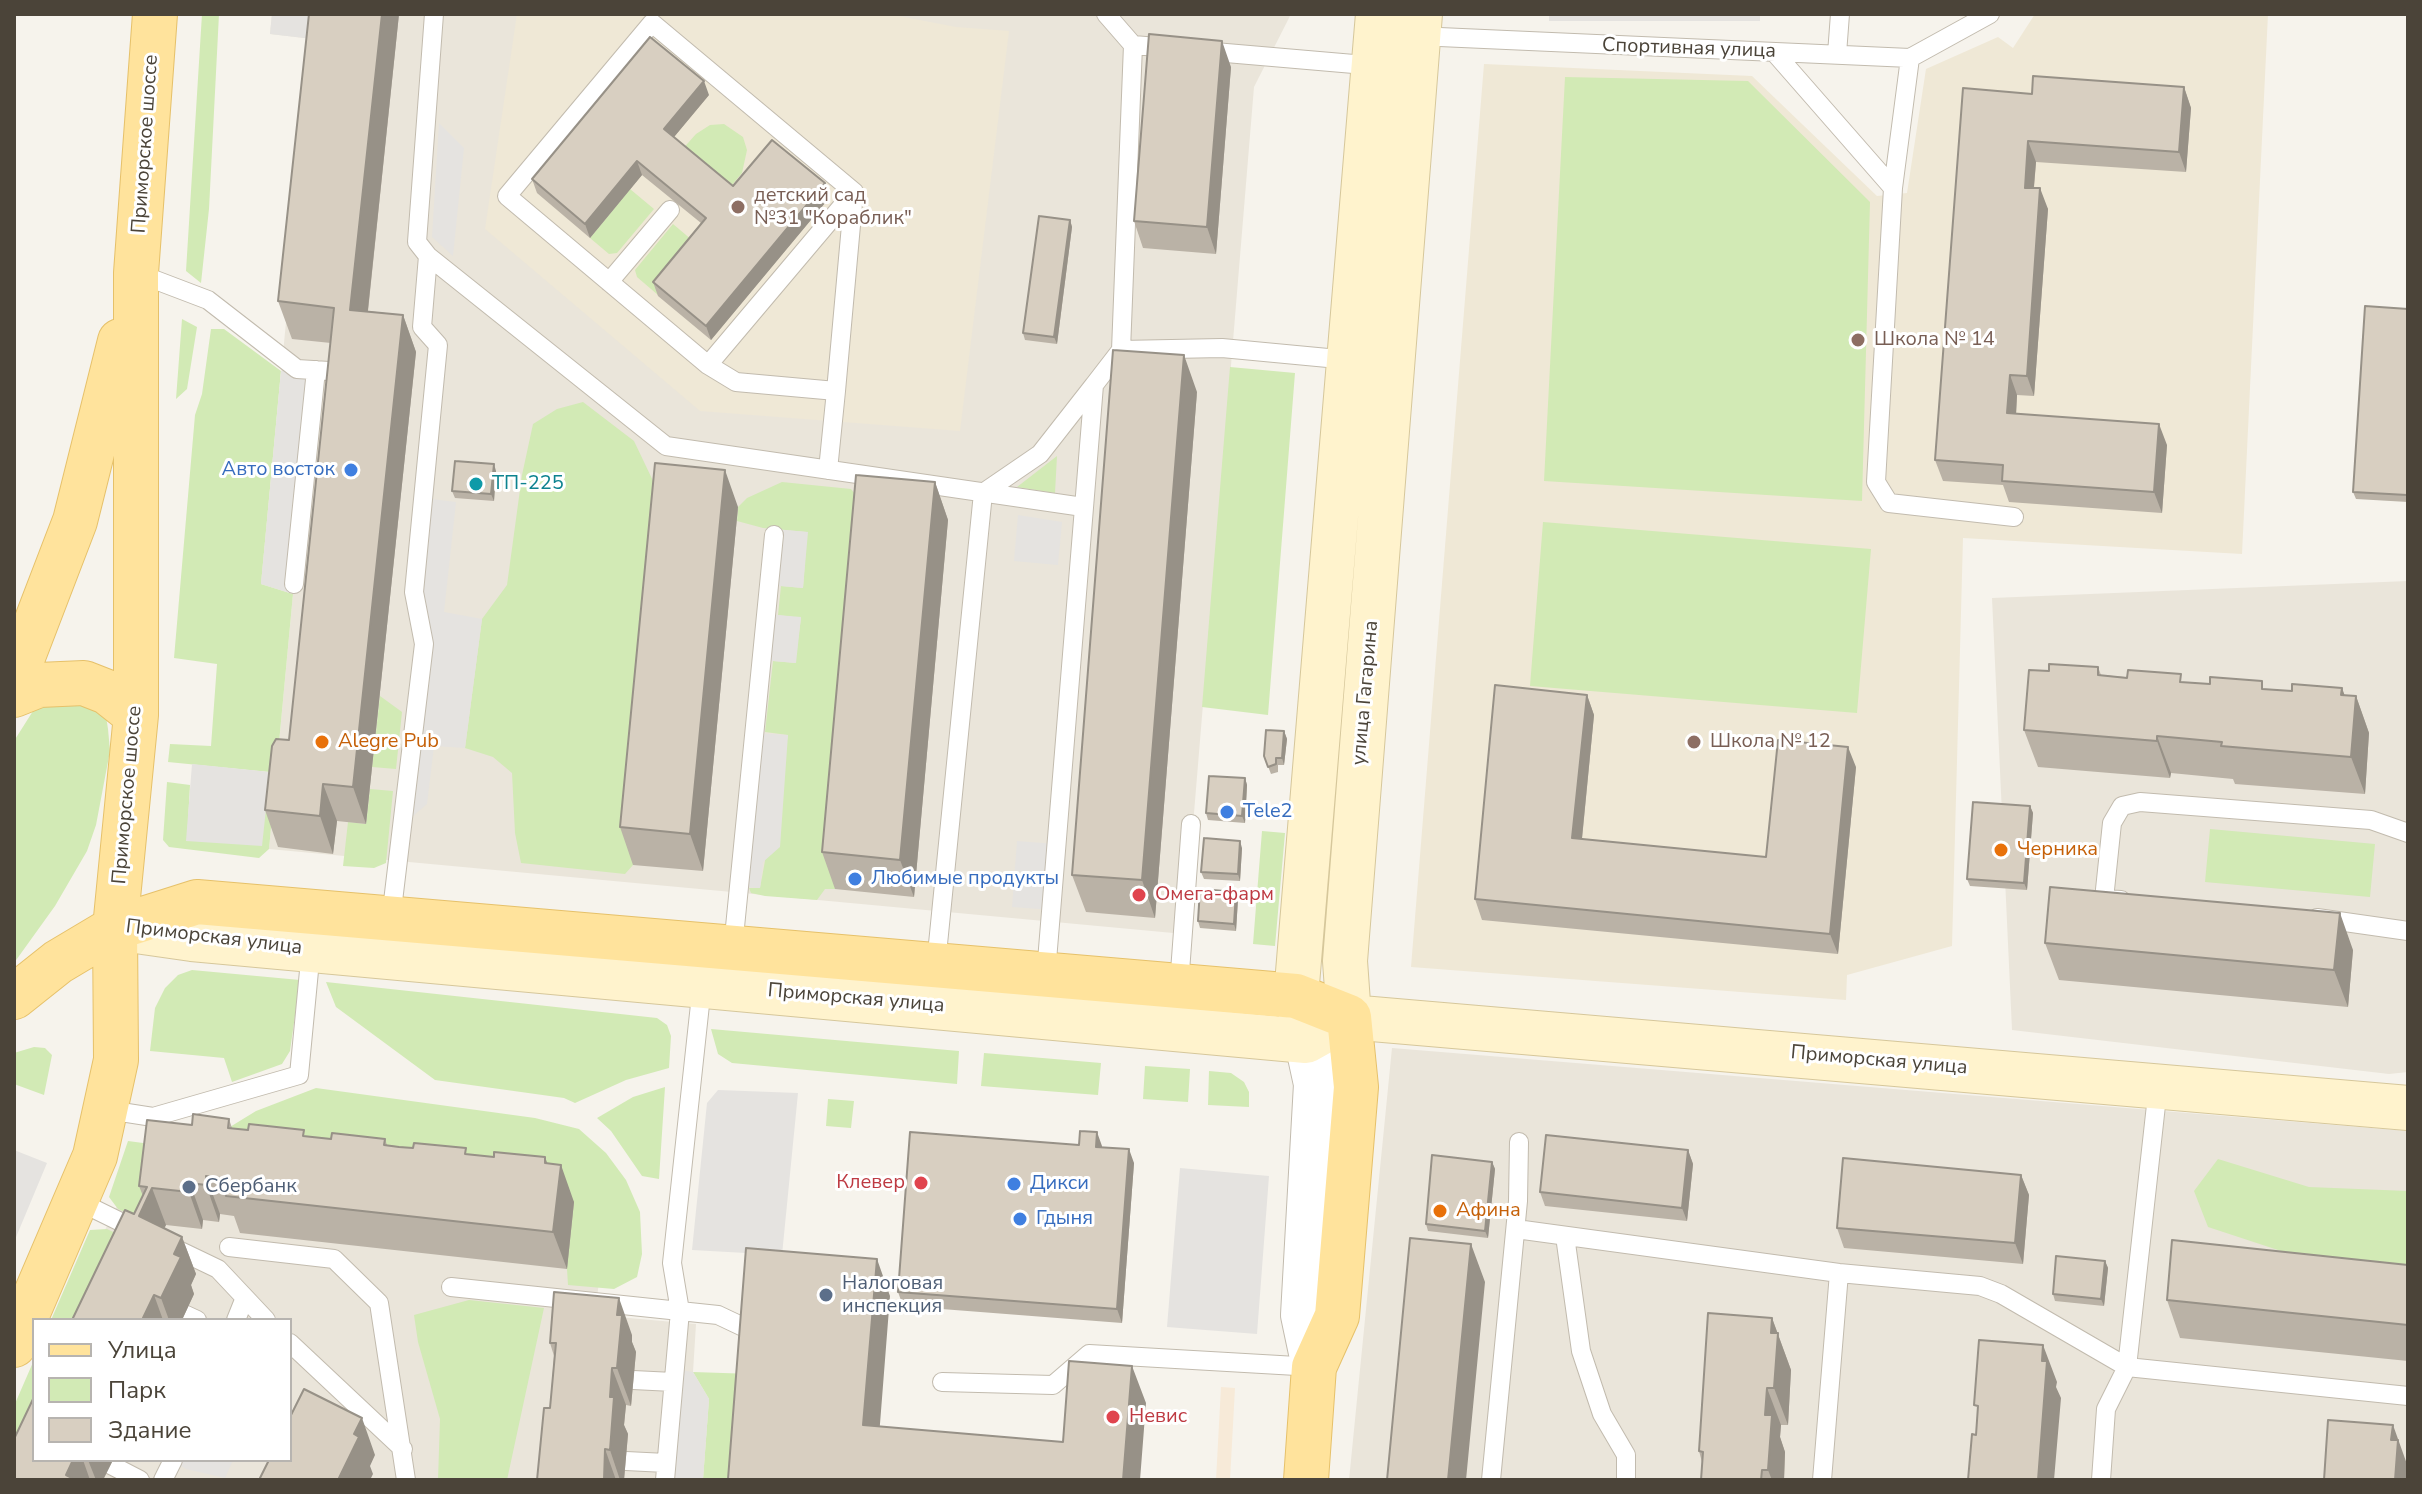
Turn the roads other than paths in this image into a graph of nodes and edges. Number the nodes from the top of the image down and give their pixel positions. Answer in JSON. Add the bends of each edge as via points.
{"nodes":[{"id":1,"x":155,"y":14,"type":"edge"},
{"id":2,"x":434,"y":14,"type":"edge"},
{"id":3,"x":1106,"y":14,"type":"edge"},
{"id":4,"x":1840,"y":14,"type":"edge"},
{"id":5,"x":1990,"y":14,"type":"edge"},
{"id":6,"x":1397,"y":38,"type":"edge"},
{"id":7,"x":1133,"y":45,"type":"junction"},
{"id":8,"x":1774,"y":52,"type":"junction"},
{"id":9,"x":1837,"y":54,"type":"junction"},
{"id":10,"x":1910,"y":58,"type":"junction"},
{"id":11,"x":1893,"y":188,"type":"junction"},
{"id":12,"x":854,"y":192,"type":"junction"},
{"id":13,"x":670,"y":210,"type":"dead end"},
{"id":14,"x":428,"y":256,"type":"junction"},
{"id":15,"x":136,"y":273,"type":"junction"},
{"id":16,"x":609,"y":282,"type":"junction"},
{"id":17,"x":1121,"y":350,"type":"junction"},
{"id":18,"x":1371,"y":363,"type":"junction"},
{"id":19,"x":708,"y":365,"type":"junction"},
{"id":20,"x":316,"y":370,"type":"junction"},
{"id":21,"x":345,"y":372,"type":"edge"},
{"id":22,"x":1094,"y":385,"type":"junction"},
{"id":23,"x":836,"y":391,"type":"junction"},
{"id":24,"x":828,"y":470,"type":"junction"},
{"id":25,"x":983,"y":493,"type":"junction"},
{"id":26,"x":1083,"y":507,"type":"junction"},
{"id":27,"x":2014,"y":517,"type":"dead end"},
{"id":28,"x":774,"y":535,"type":"dead end"},
{"id":29,"x":294,"y":584,"type":"dead end"},
{"id":30,"x":19,"y":655,"type":"edge"},
{"id":31,"x":14,"y":695,"type":"edge"},
{"id":32,"x":136,"y":715,"type":"junction"},
{"id":33,"x":1191,"y":824,"type":"dead end"},
{"id":34,"x":2408,"y":833,"type":"edge"},
{"id":35,"x":2146,"y":902,"type":"edge"},
{"id":36,"x":2301,"y":916,"type":"edge"},
{"id":37,"x":391,"y":918,"type":"junction"},
{"id":38,"x":115,"y":928,"type":"junction"},
{"id":39,"x":2408,"y":931,"type":"edge"},
{"id":40,"x":733,"y":947,"type":"junction"},
{"id":41,"x":311,"y":950,"type":"junction"},
{"id":42,"x":936,"y":964,"type":"junction"},
{"id":43,"x":1046,"y":973,"type":"junction"},
{"id":44,"x":702,"y":984,"type":"junction"},
{"id":45,"x":1179,"y":985,"type":"junction"},
{"id":46,"x":1296,"y":996,"type":"junction"},
{"id":47,"x":14,"y":997,"type":"edge"},
{"id":48,"x":1349,"y":1017,"type":"junction"},
{"id":49,"x":1306,"y":1041,"type":"junction"},
{"id":50,"x":2158,"y":1084,"type":"junction"},
{"id":51,"x":2408,"y":1108,"type":"edge"},
{"id":52,"x":108,"y":1110,"type":"junction"},
{"id":53,"x":1519,"y":1142,"type":"dead end"},
{"id":54,"x":76,"y":1200,"type":"junction"},
{"id":55,"x":1516,"y":1229,"type":"junction"},
{"id":56,"x":1565,"y":1236,"type":"junction"},
{"id":57,"x":229,"y":1247,"type":"dead end"},
{"id":58,"x":1839,"y":1273,"type":"junction"},
{"id":59,"x":451,"y":1287,"type":"dead end"},
{"id":60,"x":244,"y":1300,"type":"junction"},
{"id":61,"x":680,"y":1311,"type":"junction"},
{"id":62,"x":237,"y":1318,"type":"edge"},
{"id":63,"x":264,"y":1318,"type":"edge"},
{"id":64,"x":756,"y":1333,"type":"edge"},
{"id":65,"x":14,"y":1345,"type":"edge"},
{"id":66,"x":292,"y":1345,"type":"edge"},
{"id":67,"x":1314,"y":1367,"type":"junction"},
{"id":68,"x":2127,"y":1367,"type":"junction"},
{"id":69,"x":633,"y":1380,"type":"dead end"},
{"id":70,"x":673,"y":1382,"type":"junction"},
{"id":71,"x":942,"y":1382,"type":"dead end"},
{"id":72,"x":2408,"y":1396,"type":"edge"},
{"id":73,"x":403,"y":1449,"type":"junction"},
{"id":74,"x":626,"y":1461,"type":"dead end"},
{"id":75,"x":172,"y":1462,"type":"edge"},
{"id":76,"x":111,"y":1465,"type":"dead end"},
{"id":77,"x":666,"y":1472,"type":"edge"},
{"id":78,"x":140,"y":1480,"type":"edge"},
{"id":79,"x":163,"y":1480,"type":"edge"},
{"id":80,"x":406,"y":1480,"type":"edge"},
{"id":81,"x":1306,"y":1480,"type":"edge"},
{"id":82,"x":1491,"y":1480,"type":"edge"},
{"id":83,"x":1626,"y":1480,"type":"edge"},
{"id":84,"x":1822,"y":1480,"type":"edge"},
{"id":85,"x":2101,"y":1480,"type":"edge"}],
"edges":[{"from":1,"to":15,"type":"main road","name":"Приморское шоссе"},
{"from":2,"to":14,"type":"lane","via":[[417,242]]},
{"from":3,"to":7,"type":"lane"},
{"from":4,"to":9,"type":"lane"},
{"from":5,"to":10,"type":"lane"},
{"from":6,"to":7,"type":"lane","name":"Спортивная улица"},
{"from":6,"to":8,"type":"lane","name":"Спортивная улица"},
{"from":6,"to":18,"type":"main road","name":"улица Гагарина"},
{"from":7,"to":17,"type":"lane"},
{"from":8,"to":9,"type":"lane","name":"Спортивная улица"},
{"from":8,"to":11,"type":"lane"},
{"from":9,"to":10,"type":"lane","name":"Спортивная улица"},
{"from":10,"to":11,"type":"lane"},
{"from":11,"to":27,"type":"lane","via":[[1876,482],[1880,493],[1889,503]]},
{"from":12,"to":16,"type":"lane","via":[[652,23],[507,196]]},
{"from":12,"to":19,"type":"lane"},
{"from":12,"to":23,"type":"lane"},
{"from":13,"to":16,"type":"lane"},
{"from":14,"to":24,"type":"lane","via":[[666,446]]},
{"from":14,"to":37,"type":"lane","via":[[415,329],[438,345],[414,592],[424,644]]},
{"from":15,"to":20,"type":"lane","via":[[208,300],[297,369]]},
{"from":15,"to":30,"type":"main road","name":"Приморское шоссе","via":[[75,521]]},
{"from":15,"to":32,"type":"main road","name":"Приморское шоссе"},
{"from":16,"to":19,"type":"lane"},
{"from":17,"to":18,"type":"lane","via":[[1222,348]]},
{"from":17,"to":22,"type":"lane"},
{"from":18,"to":46,"type":"main road","name":"улица Гагарина"},
{"from":18,"to":48,"type":"main road","name":"улица Гагарина","via":[[1345,961]]},
{"from":19,"to":23,"type":"lane","via":[[736,382]]},
{"from":20,"to":21,"type":"lane"},
{"from":20,"to":29,"type":"lane"},
{"from":22,"to":25,"type":"lane","via":[[1040,454]]},
{"from":22,"to":26,"type":"lane"},
{"from":23,"to":24,"type":"lane"},
{"from":24,"to":25,"type":"lane"},
{"from":25,"to":26,"type":"lane"},
{"from":25,"to":42,"type":"lane"},
{"from":26,"to":43,"type":"lane"},
{"from":28,"to":40,"type":"lane"},
{"from":31,"to":32,"type":"main road","via":[[39,685],[84,683],[107,692]]},
{"from":32,"to":38,"type":"main road","name":"Приморское шоссе"},
{"from":33,"to":45,"type":"lane"},
{"from":34,"to":35,"type":"lane","via":[[2371,820],[2140,802],[2122,806],[2112,823],[2104,899]]},
{"from":36,"to":39,"type":"lane"},
{"from":37,"to":38,"type":"main road","name":"Приморская улица","via":[[197,902]]},
{"from":37,"to":40,"type":"main road","name":"Приморская улица"},
{"from":38,"to":41,"type":"main road","name":"Приморская улица"},
{"from":38,"to":47,"type":"main road","via":[[58,962]]},
{"from":38,"to":52,"type":"main road","name":"Приморское шоссе","via":[[116,1060]]},
{"from":40,"to":42,"type":"main road","name":"Приморская улица"},
{"from":41,"to":44,"type":"main road","name":"Приморская улица"},
{"from":41,"to":52,"type":"lane","via":[[299,1075],[153,1117]]},
{"from":42,"to":43,"type":"main road","name":"Приморская улица"},
{"from":43,"to":45,"type":"main road","name":"Приморская улица"},
{"from":44,"to":49,"type":"main road","name":"Приморская улица"},
{"from":44,"to":61,"type":"lane","via":[[672,1263]]},
{"from":45,"to":46,"type":"main road","name":"Приморская улица"},
{"from":46,"to":48,"type":"main road","name":"Приморская улица"},
{"from":46,"to":49,"type":"street","name":"улица Гагарина"},
{"from":48,"to":49,"type":"main road"},
{"from":48,"to":50,"type":"main road","name":"Приморская улица"},
{"from":48,"to":67,"type":"main road","name":"улица Гагарина","via":[[1356,1087],[1337,1316]]},
{"from":49,"to":67,"type":"street","name":"улица Гагарина","via":[[1316,1084],[1303,1315]]},
{"from":50,"to":51,"type":"main road","name":"Приморская улица"},
{"from":50,"to":68,"type":"lane"},
{"from":52,"to":54,"type":"main road","name":"Приморское шоссе"},
{"from":53,"to":55,"type":"lane"},
{"from":54,"to":60,"type":"lane","via":[[218,1269]]},
{"from":54,"to":65,"type":"main road","name":"Приморское шоссе"},
{"from":55,"to":56,"type":"lane"},
{"from":55,"to":82,"type":"lane"},
{"from":56,"to":58,"type":"lane"},
{"from":56,"to":83,"type":"lane","via":[[1581,1351],[1602,1414],[1626,1455]]},
{"from":57,"to":73,"type":"lane","via":[[334,1259],[379,1303]]},
{"from":58,"to":68,"type":"lane","via":[[1980,1286]]},
{"from":58,"to":84,"type":"lane"},
{"from":59,"to":61,"type":"lane"},
{"from":60,"to":62,"type":"lane"},
{"from":60,"to":63,"type":"lane"},
{"from":61,"to":64,"type":"lane","via":[[718,1315]]},
{"from":61,"to":70,"type":"lane"},
{"from":66,"to":73,"type":"lane"},
{"from":67,"to":71,"type":"lane","via":[[1089,1354],[1053,1385]]},
{"from":67,"to":81,"type":"main road","name":"улица Гагарина"},
{"from":68,"to":72,"type":"lane"},
{"from":68,"to":85,"type":"lane","via":[[2106,1409]]},
{"from":69,"to":70,"type":"lane"},
{"from":70,"to":77,"type":"lane"},
{"from":73,"to":80,"type":"lane"},
{"from":74,"to":77,"type":"lane"},
{"from":75,"to":79,"type":"lane"},
{"from":76,"to":78,"type":"lane"}]}
